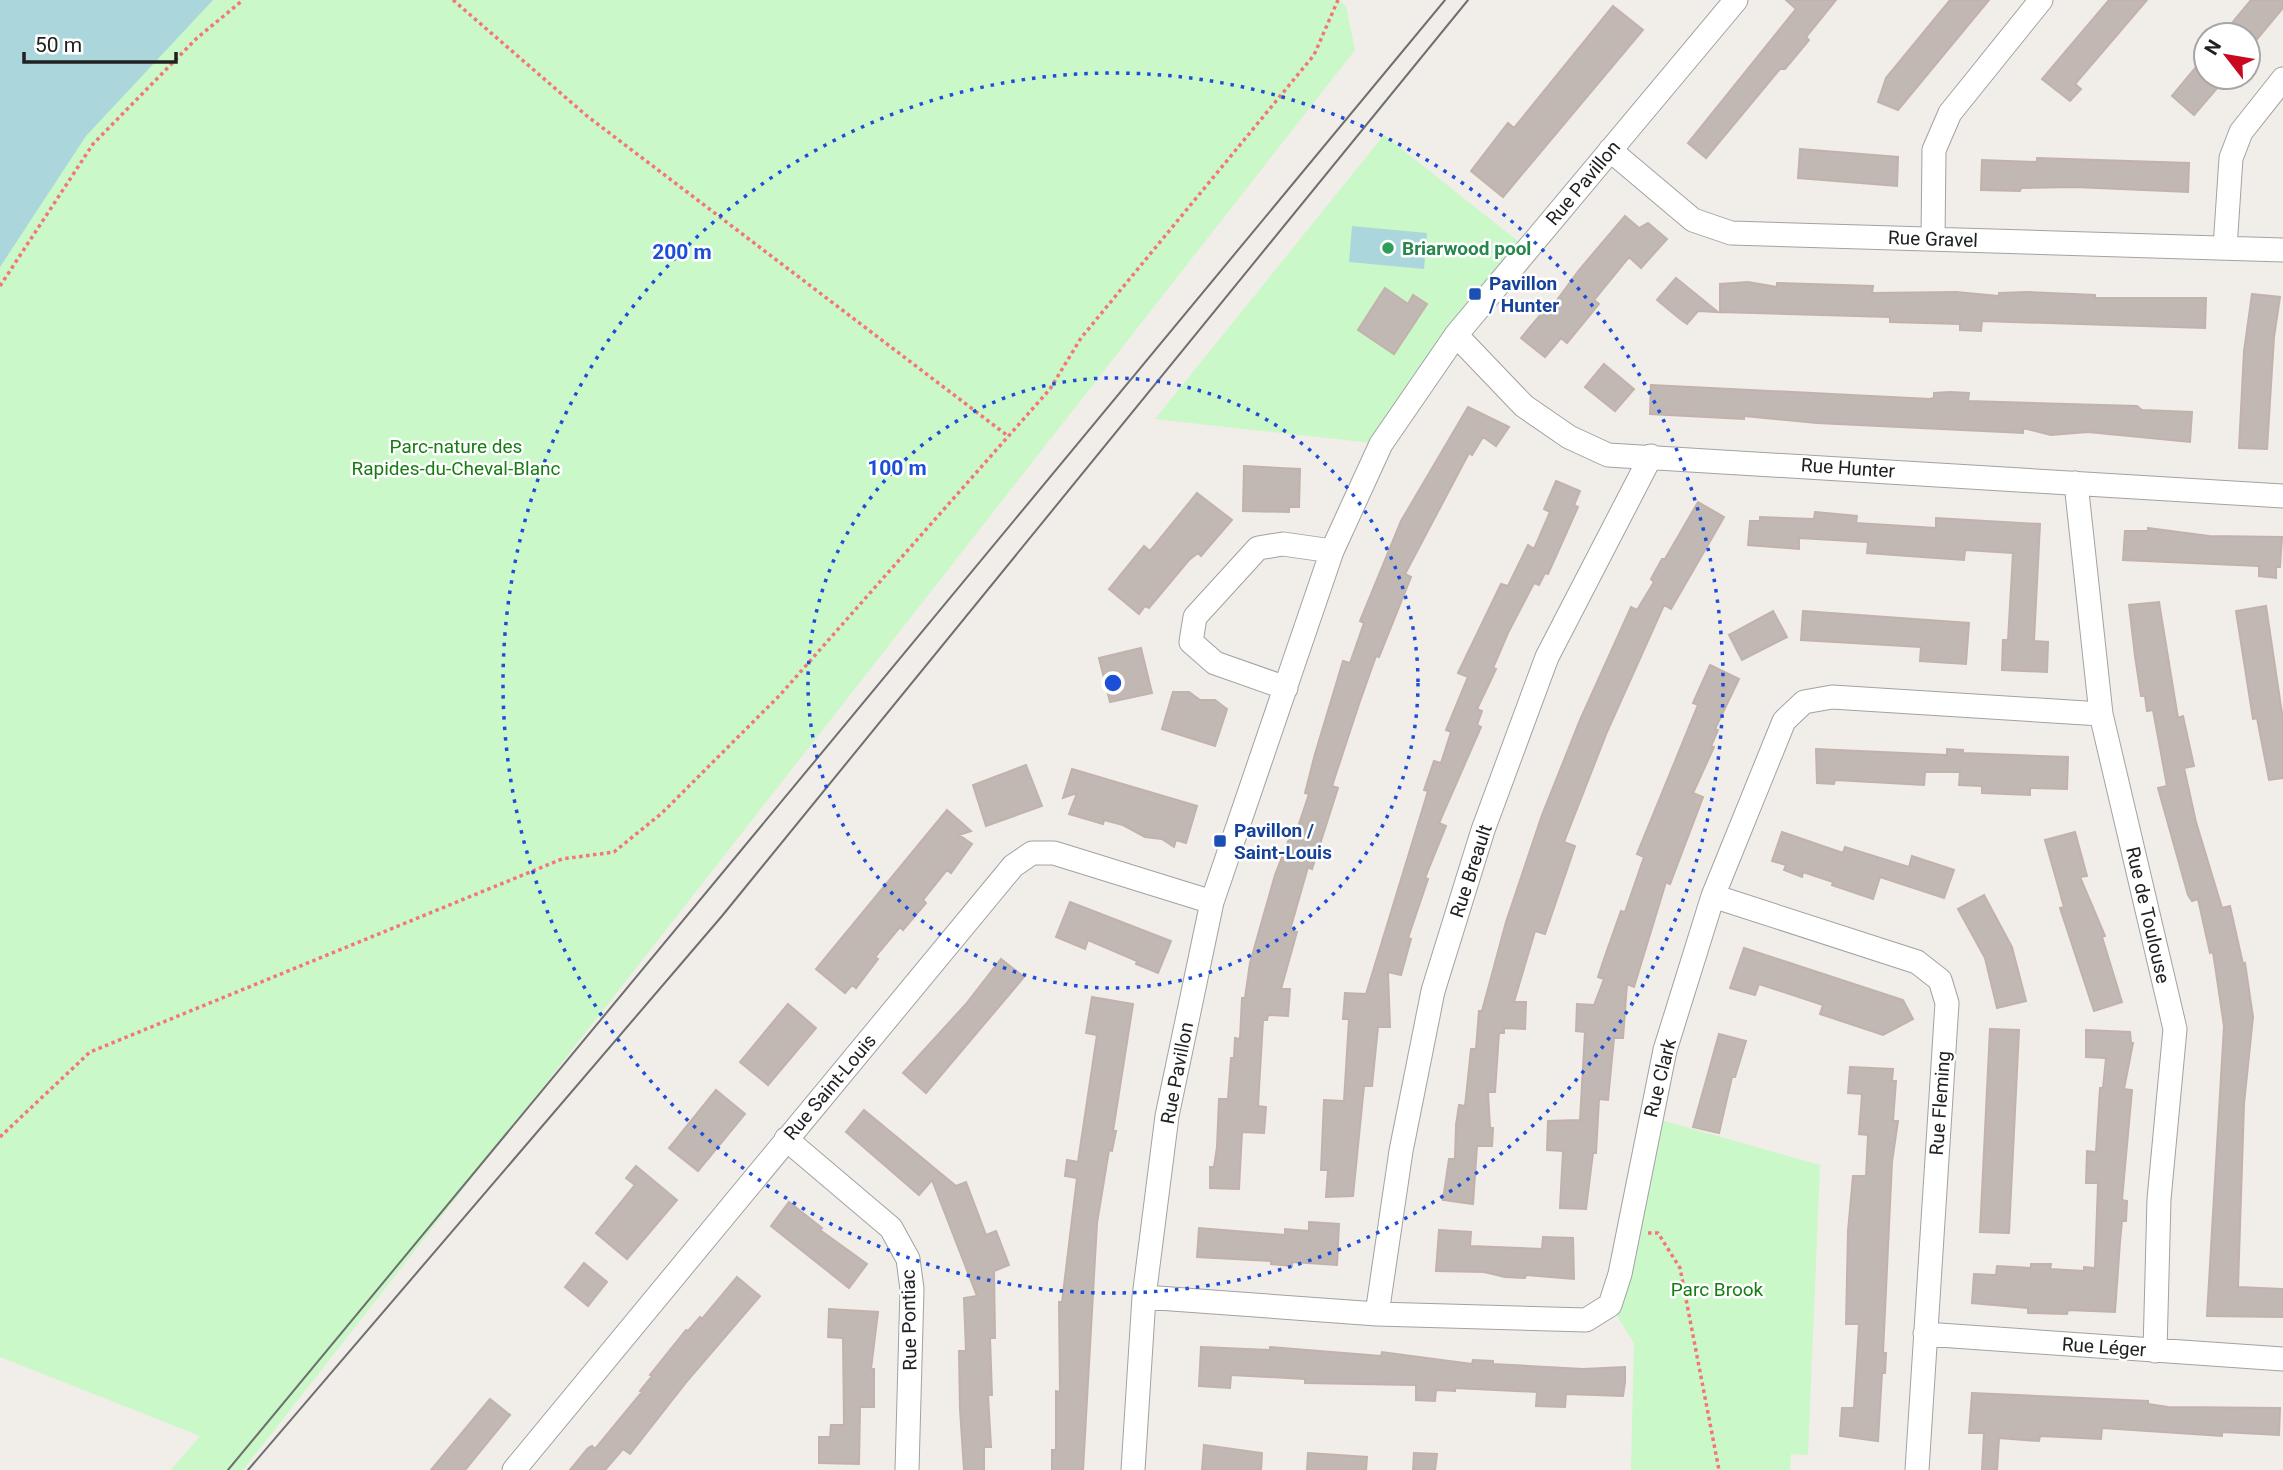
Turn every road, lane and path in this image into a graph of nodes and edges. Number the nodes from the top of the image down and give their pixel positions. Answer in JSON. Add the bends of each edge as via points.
{"nodes":[{"id":1,"x":243,"y":0,"type":"edge"},
{"id":2,"x":453,"y":0,"type":"edge"},
{"id":3,"x":1338,"y":0,"type":"edge"},
{"id":4,"x":1735,"y":0,"type":"edge"},
{"id":5,"x":2041,"y":0,"type":"edge"},
{"id":6,"x":2283,"y":79,"type":"edge"},
{"id":7,"x":1610,"y":150,"type":"junction"},
{"id":8,"x":1933,"y":239,"type":"junction"},
{"id":9,"x":2225,"y":248,"type":"junction"},
{"id":10,"x":2283,"y":250,"type":"edge"},
{"id":11,"x":0,"y":286,"type":"edge"},
{"id":12,"x":1456,"y":335,"type":"junction"},
{"id":13,"x":1008,"y":436,"type":"junction"},
{"id":14,"x":1651,"y":456,"type":"junction"},
{"id":15,"x":2076,"y":483,"type":"junction"},
{"id":16,"x":2283,"y":496,"type":"edge"},
{"id":17,"x":1332,"y":551,"type":"junction"},
{"id":18,"x":1286,"y":688,"type":"junction"},
{"id":19,"x":2101,"y":714,"type":"junction"},
{"id":20,"x":1713,"y":895,"type":"junction"},
{"id":21,"x":1212,"y":902,"type":"junction"},
{"id":22,"x":0,"y":1137,"type":"edge"},
{"id":23,"x":786,"y":1139,"type":"junction"},
{"id":24,"x":1627,"y":1231,"type":"junction"},
{"id":25,"x":1144,"y":1297,"type":"junction"},
{"id":26,"x":1377,"y":1314,"type":"junction"},
{"id":27,"x":1925,"y":1334,"type":"junction"},
{"id":28,"x":2155,"y":1351,"type":"junction"},
{"id":29,"x":2283,"y":1359,"type":"edge"},
{"id":30,"x":514,"y":1470,"type":"edge"},
{"id":31,"x":907,"y":1470,"type":"edge"},
{"id":32,"x":1133,"y":1470,"type":"edge"},
{"id":33,"x":1720,"y":1470,"type":"edge"},
{"id":34,"x":1917,"y":1470,"type":"edge"}],
"edges":[{"from":1,"to":11,"type":"path","via":[[197,38],[93,144]]},
{"from":2,"to":13,"type":"path","via":[[587,116]]},
{"from":3,"to":13,"type":"path","via":[[1314,55],[1081,338],[1050,389]]},
{"from":4,"to":7,"type":"street","name":"Rue Pavillon"},
{"from":5,"to":8,"type":"street","via":[[1950,113],[1934,150]]},
{"from":6,"to":9,"type":"street","via":[[2241,132],[2231,159]]},
{"from":7,"to":8,"type":"street","name":"Rue Gravel","via":[[1693,220],[1731,233]]},
{"from":7,"to":12,"type":"street","name":"Rue Pavillon"},
{"from":8,"to":9,"type":"street","name":"Rue Gravel"},
{"from":9,"to":10,"type":"street","name":"Rue Gravel"},
{"from":12,"to":14,"type":"street","name":"Rue Hunter","via":[[1524,406],[1569,437],[1608,455]]},
{"from":12,"to":17,"type":"street","name":"Rue Pavillon","via":[[1381,444]]},
{"from":13,"to":22,"type":"path","via":[[780,695],[662,813],[614,852],[562,859],[90,1052]]},
{"from":14,"to":15,"type":"street","name":"Rue Hunter"},
{"from":14,"to":26,"type":"street","name":"Rue Breault","via":[[1547,657],[1479,842],[1433,991],[1401,1152]]},
{"from":15,"to":16,"type":"street","name":"Rue Hunter"},
{"from":15,"to":19,"type":"street","name":"Rue de Toulouse"},
{"from":17,"to":18,"type":"street","name":"Rue Pavillon"},
{"from":17,"to":18,"type":"street","via":[[1283,544],[1258,548],[1195,617],[1191,642],[1215,663]]},
{"from":18,"to":21,"type":"street","name":"Rue Pavillon"},
{"from":19,"to":20,"type":"street","name":"Rue Clark","via":[[1832,697],[1804,702],[1784,721]]},
{"from":19,"to":28,"type":"street","name":"Rue de Toulouse","via":[[2175,1029],[2160,1199]]},
{"from":20,"to":24,"type":"street","name":"Rue Clark","via":[[1665,1050]]},
{"from":20,"to":27,"type":"street","name":"Rue Fleming","via":[[1917,962],[1940,980],[1947,1003]]},
{"from":21,"to":23,"type":"street","name":"Rue Saint-Louis","via":[[1054,853],[1032,853],[1013,866]]},
{"from":21,"to":25,"type":"street","name":"Rue Pavillon","via":[[1167,1116]]},
{"from":23,"to":30,"type":"street","name":"Rue Saint-Louis"},
{"from":23,"to":31,"type":"street","name":"Rue Pontiac","via":[[891,1228],[908,1259],[912,1289]]},
{"from":24,"to":26,"type":"street","name":"Rue Clark","via":[[1610,1306],[1586,1320]]},
{"from":24,"to":33,"type":"path","via":[[1658,1233],[1679,1268]]},
{"from":25,"to":26,"type":"street","name":"Rue Clark"},
{"from":25,"to":32,"type":"street","name":"Rue Pavillon"},
{"from":27,"to":28,"type":"street","name":"Rue Léger"},
{"from":27,"to":34,"type":"street","name":"Rue Fleming"},
{"from":28,"to":29,"type":"street","name":"Rue Léger"}]}
